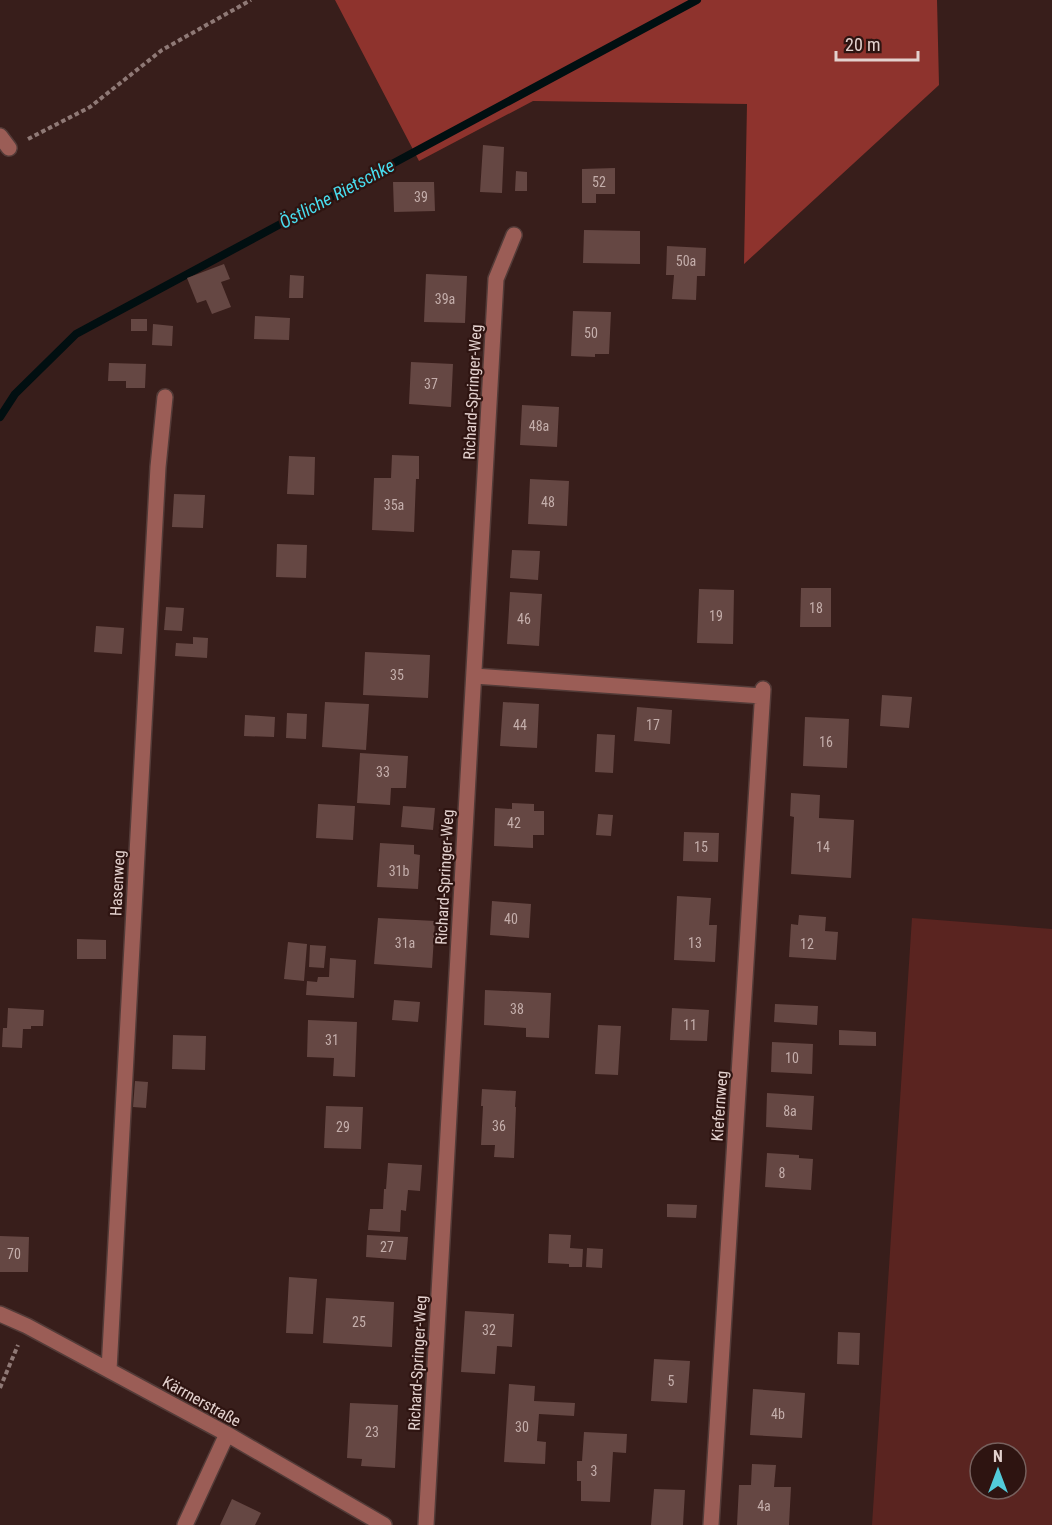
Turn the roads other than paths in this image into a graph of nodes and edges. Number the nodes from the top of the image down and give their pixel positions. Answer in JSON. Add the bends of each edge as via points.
{"nodes":[{"id":1,"x":514,"y":235,"type":"dead end"},
{"id":2,"x":165,"y":397,"type":"dead end"},
{"id":3,"x":474,"y":676,"type":"junction"},
{"id":4,"x":0,"y":1314,"type":"edge"},
{"id":5,"x":109,"y":1370,"type":"junction"},
{"id":6,"x":227,"y":1434,"type":"junction"},
{"id":7,"x":185,"y":1525,"type":"edge"},
{"id":8,"x":384,"y":1525,"type":"edge"},
{"id":9,"x":426,"y":1525,"type":"edge"},
{"id":10,"x":711,"y":1525,"type":"edge"}],
"edges":[{"from":1,"to":3,"type":"street","name":"Richard-Springer-Weg","via":[[496,279]]},
{"from":2,"to":5,"type":"street","name":"Hasenweg"},
{"from":3,"to":9,"type":"street","name":"Richard-Springer-Weg"},
{"from":3,"to":10,"type":"street","name":"Kiefernweg","via":[[763,693]]},
{"from":4,"to":5,"type":"street","name":"Kärrnerstraße"},
{"from":5,"to":6,"type":"street","name":"Kärrnerstraße"},
{"from":6,"to":7,"type":"street"},
{"from":6,"to":8,"type":"street","name":"Kärrnerstraße"}]}
